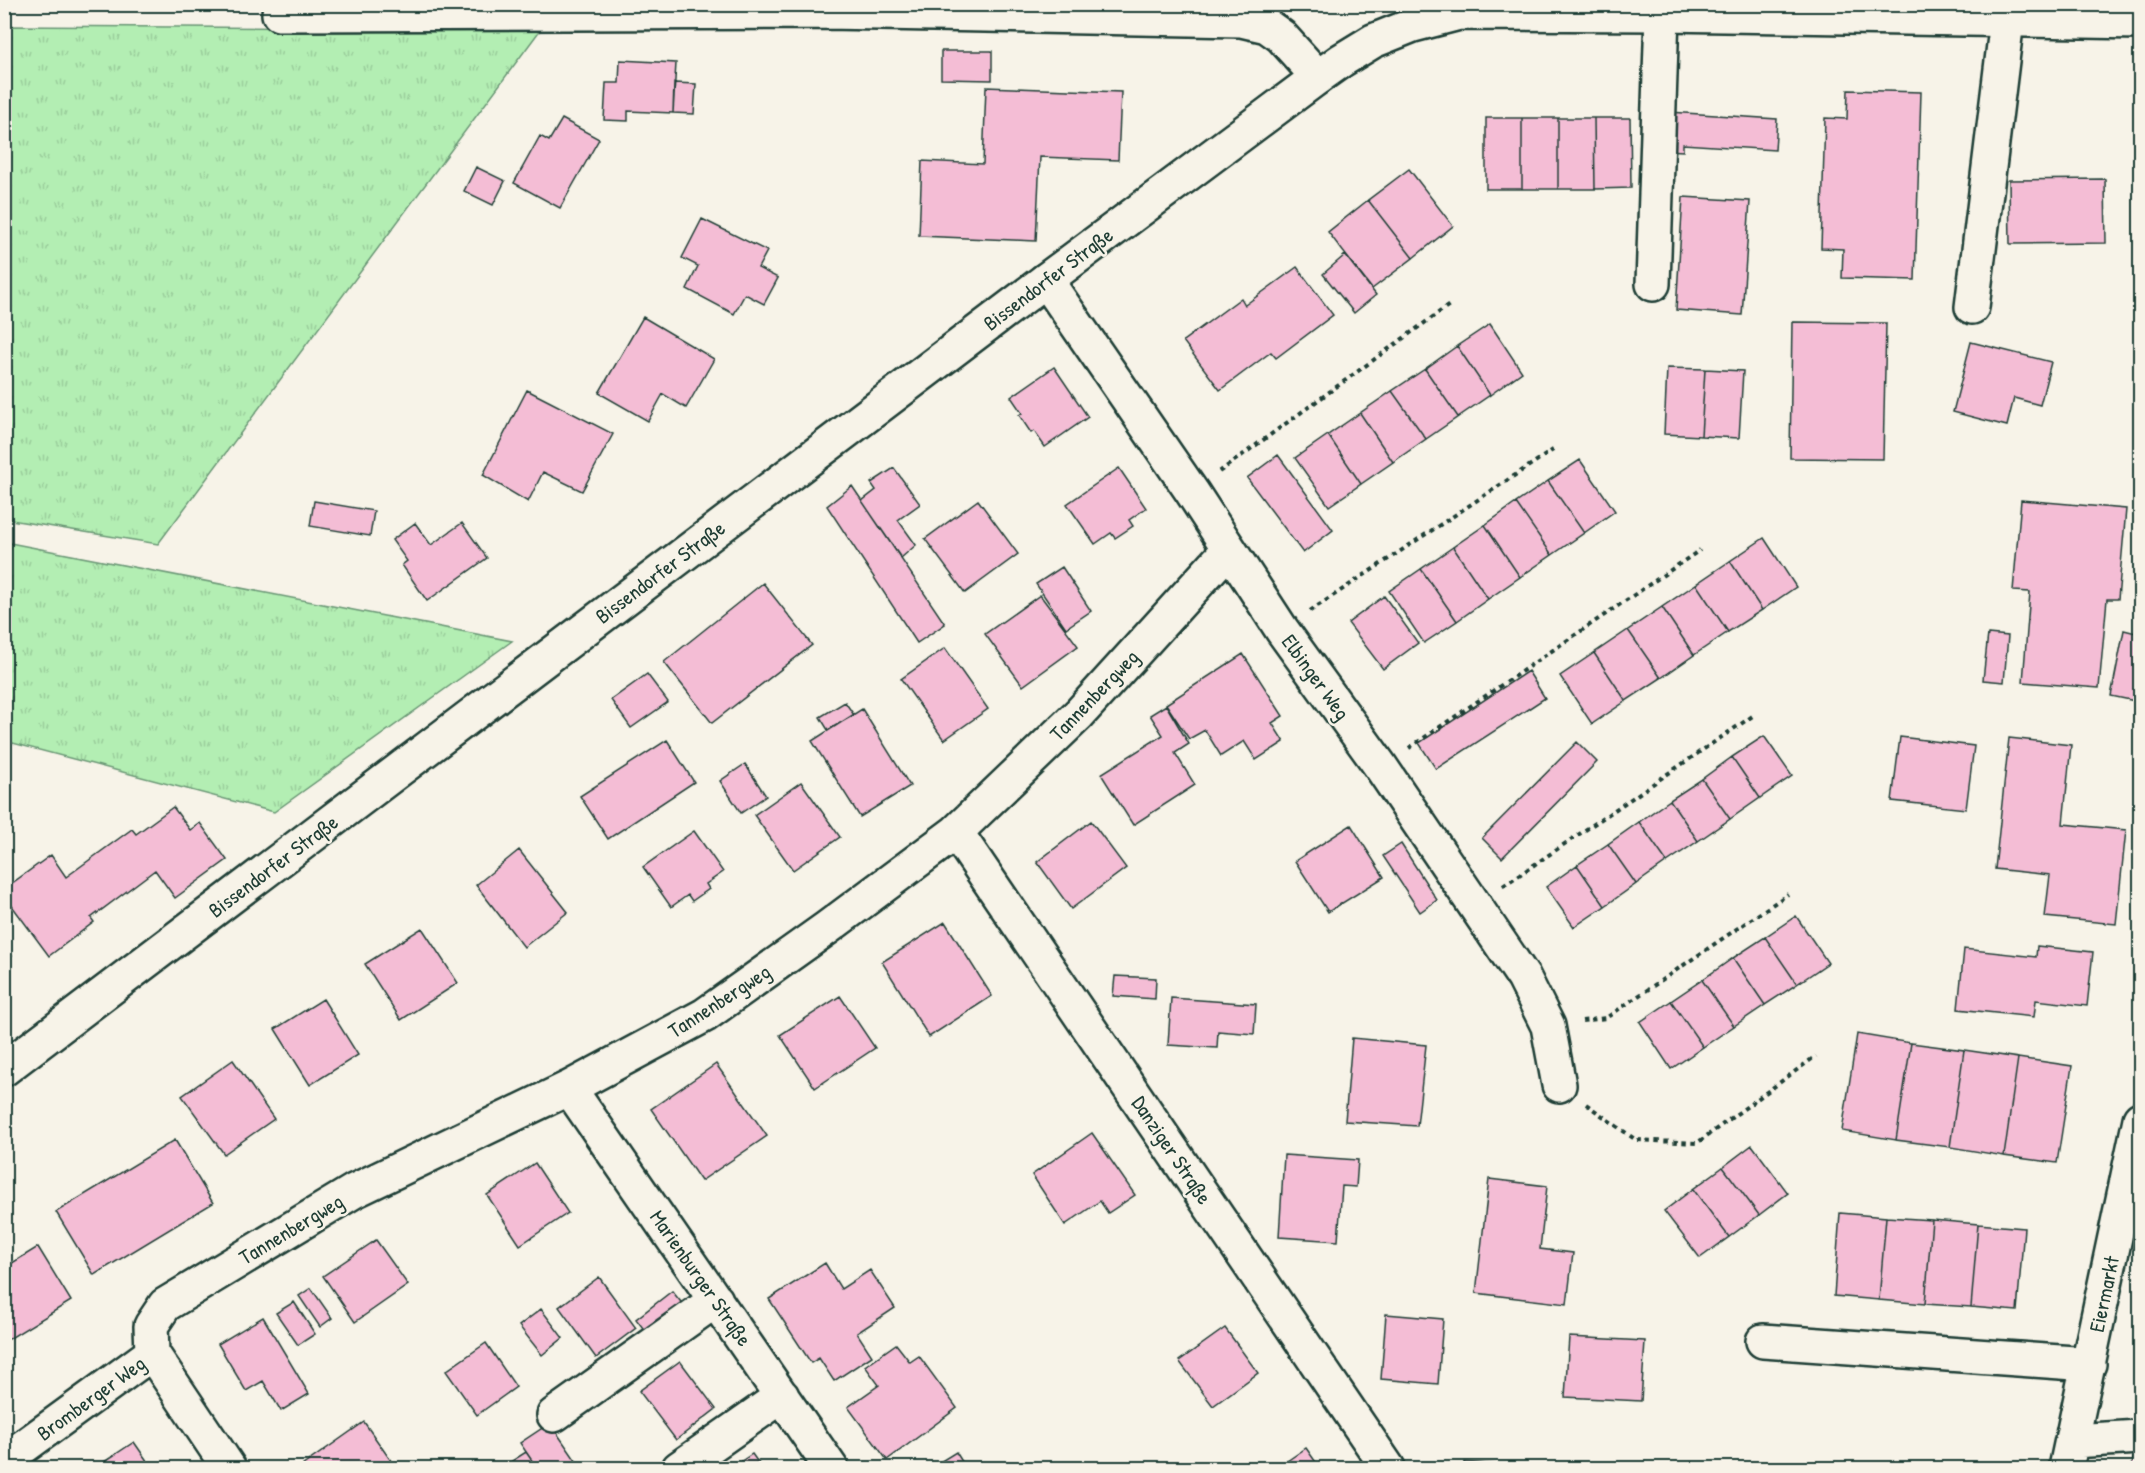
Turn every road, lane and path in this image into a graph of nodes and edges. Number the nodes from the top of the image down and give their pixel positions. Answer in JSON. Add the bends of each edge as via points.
{"nodes":[{"id":1,"x":826,"y":8,"type":"edge"},
{"id":2,"x":279,"y":9,"type":"edge"},
{"id":3,"x":1794,"y":10,"type":"edge"},
{"id":4,"x":1662,"y":14,"type":"junction"},
{"id":5,"x":1266,"y":15,"type":"edge"},
{"id":6,"x":2007,"y":20,"type":"junction"},
{"id":7,"x":2140,"y":22,"type":"edge"},
{"id":8,"x":1318,"y":77,"type":"junction"},
{"id":9,"x":1046,"y":280,"type":"junction"},
{"id":10,"x":1653,"y":284,"type":"dead end"},
{"id":11,"x":1452,"y":303,"type":"dead end"},
{"id":12,"x":1972,"y":307,"type":"dead end"},
{"id":13,"x":1553,"y":450,"type":"dead end"},
{"id":14,"x":1192,"y":492,"type":"junction"},
{"id":15,"x":1229,"y":549,"type":"junction"},
{"id":16,"x":1701,"y":550,"type":"dead end"},
{"id":17,"x":1282,"y":630,"type":"junction"},
{"id":18,"x":1754,"y":715,"type":"dead end"},
{"id":19,"x":1381,"y":767,"type":"junction"},
{"id":20,"x":956,"y":832,"type":"junction"},
{"id":21,"x":1788,"y":894,"type":"dead end"},
{"id":22,"x":1475,"y":905,"type":"junction"},
{"id":23,"x":1548,"y":1026,"type":"junction"},
{"id":24,"x":1816,"y":1056,"type":"dead end"},
{"id":25,"x":4,"y":1069,"type":"edge"},
{"id":26,"x":1559,"y":1085,"type":"joint"},
{"id":27,"x":569,"y":1088,"type":"junction"},
{"id":28,"x":2140,"y":1119,"type":"edge"},
{"id":29,"x":717,"y":1300,"type":"junction"},
{"id":30,"x":1762,"y":1341,"type":"dead end"},
{"id":31,"x":152,"y":1353,"type":"junction"},
{"id":32,"x":2089,"y":1364,"type":"junction"},
{"id":33,"x":782,"y":1396,"type":"junction"},
{"id":34,"x":554,"y":1415,"type":"dead end"},
{"id":35,"x":2140,"y":1437,"type":"edge"},
{"id":36,"x":2069,"y":1455,"type":"edge"},
{"id":37,"x":4,"y":1461,"type":"edge"},
{"id":38,"x":229,"y":1468,"type":"edge"},
{"id":39,"x":679,"y":1468,"type":"edge"},
{"id":40,"x":831,"y":1468,"type":"edge"},
{"id":41,"x":1388,"y":1468,"type":"edge"}],
"edges":[{"from":1,"to":2,"type":"street"},
{"from":1,"to":5,"type":"street","via":[[1241,20]]},
{"from":3,"to":4,"type":"street","name":"Bissendorfer Straße"},
{"from":3,"to":6,"type":"street","name":"Bissendorfer Straße"},
{"from":4,"to":8,"type":"street","name":"Bissendorfer Straße","via":[[1459,13],[1373,41]]},
{"from":4,"to":10,"type":"street"},
{"from":5,"to":8,"type":"street"},
{"from":6,"to":7,"type":"street","name":"Bissendorfer Straße"},
{"from":6,"to":12,"type":"street"},
{"from":8,"to":9,"type":"street","name":"Bissendorfer Straße"},
{"from":9,"to":14,"type":"street","name":"Elbinger Weg"},
{"from":9,"to":25,"type":"street","name":"Bissendorfer Straße"},
{"from":11,"to":14,"type":"path"},
{"from":13,"to":17,"type":"path"},
{"from":14,"to":15,"type":"street","name":"Elbinger Weg"},
{"from":15,"to":17,"type":"street","name":"Elbinger Weg"},
{"from":15,"to":20,"type":"street","name":"Tannenbergweg","via":[[1079,714]]},
{"from":16,"to":19,"type":"path"},
{"from":17,"to":19,"type":"street","name":"Elbinger Weg"},
{"from":18,"to":22,"type":"path"},
{"from":19,"to":22,"type":"street","name":"Elbinger Weg"},
{"from":20,"to":27,"type":"street","name":"Tannenbergweg","via":[[705,1015]]},
{"from":20,"to":41,"type":"street","name":"Danziger Straße"},
{"from":21,"to":23,"type":"path","via":[[1606,1018]]},
{"from":22,"to":23,"type":"street","name":"Elbinger Weg","via":[[1524,978]]},
{"from":23,"to":26,"type":"street","name":"Elbinger Weg"},
{"from":24,"to":26,"type":"path","via":[[1697,1143],[1636,1140]]},
{"from":27,"to":29,"type":"street","name":"Marienburger Straße"},
{"from":27,"to":31,"type":"street","name":"Tannenbergweg","via":[[354,1191],[165,1305],[151,1326]]},
{"from":28,"to":32,"type":"street","name":"Eiermarkt"},
{"from":29,"to":33,"type":"street","name":"Marienburger Straße"},
{"from":29,"to":34,"type":"street"},
{"from":30,"to":32,"type":"street"},
{"from":31,"to":37,"type":"street","name":"Bromberger Weg"},
{"from":31,"to":38,"type":"street","name":"Bromberger Weg"},
{"from":32,"to":36,"type":"street","name":"Eiermarkt"},
{"from":33,"to":39,"type":"street"},
{"from":33,"to":40,"type":"street","name":"Marienburger Straße"},
{"from":35,"to":36,"type":"street"}]}
